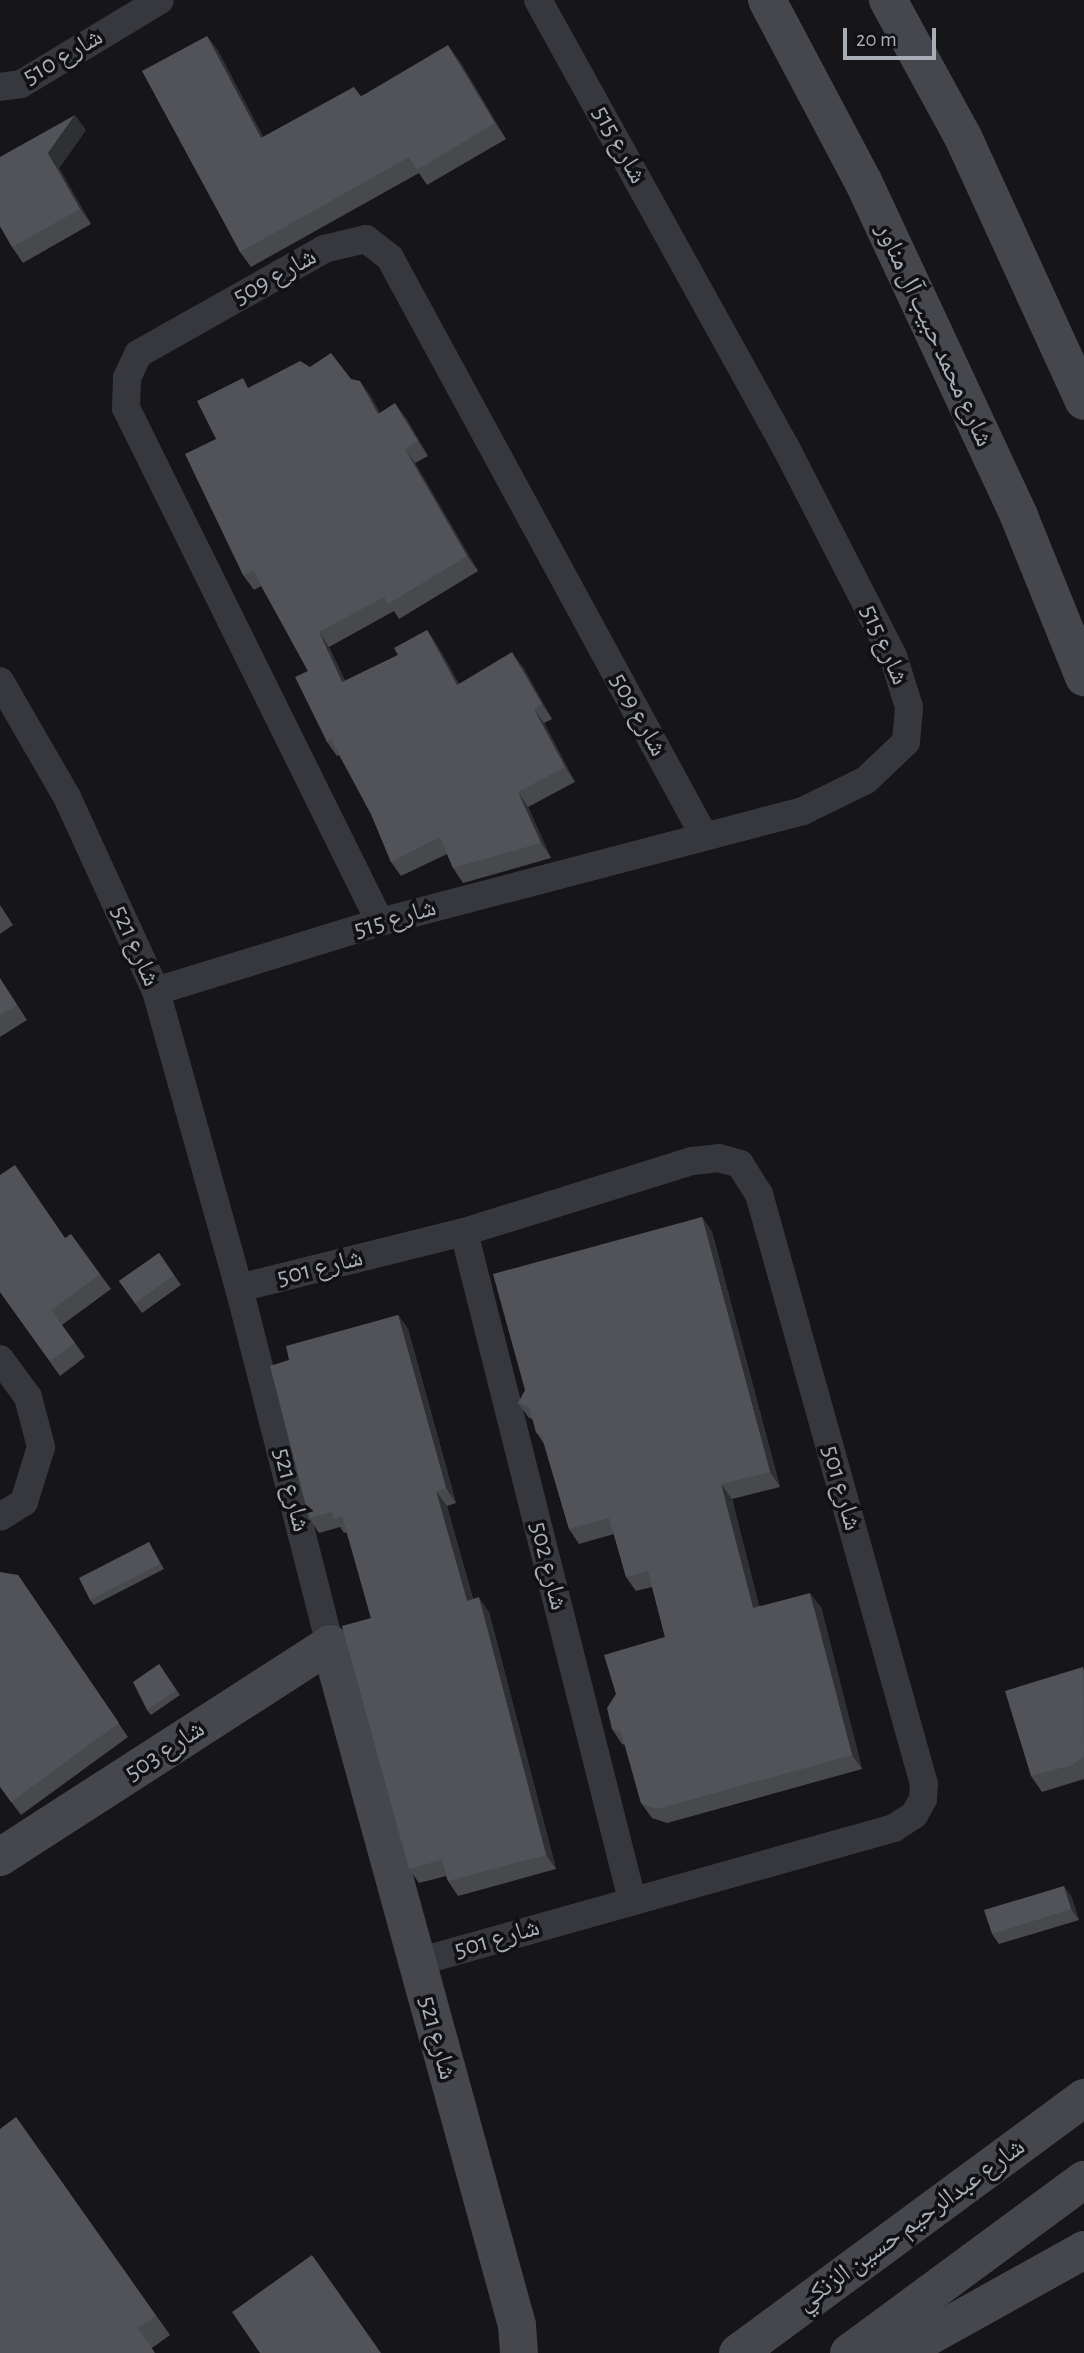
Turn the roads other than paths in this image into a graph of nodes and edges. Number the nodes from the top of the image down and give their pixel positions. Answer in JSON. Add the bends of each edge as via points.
{"nodes":[{"id":1,"x":160,"y":0,"type":"edge"},
{"id":2,"x":538,"y":0,"type":"edge"},
{"id":3,"x":767,"y":0,"type":"edge"},
{"id":4,"x":888,"y":0,"type":"edge"},
{"id":5,"x":0,"y":87,"type":"edge"},
{"id":6,"x":1084,"y":401,"type":"edge"},
{"id":7,"x":1084,"y":677,"type":"edge"},
{"id":8,"x":0,"y":681,"type":"edge"},
{"id":9,"x":703,"y":834,"type":"junction"},
{"id":10,"x":380,"y":922,"type":"junction"},
{"id":11,"x":156,"y":991,"type":"junction"},
{"id":12,"x":464,"y":1232,"type":"junction"},
{"id":13,"x":239,"y":1288,"type":"junction"},
{"id":14,"x":0,"y":1359,"type":"edge"},
{"id":15,"x":0,"y":1517,"type":"edge"},
{"id":16,"x":330,"y":1644,"type":"junction"},
{"id":17,"x":0,"y":1857,"type":"edge"},
{"id":18,"x":632,"y":1900,"type":"junction"},
{"id":19,"x":416,"y":1962,"type":"junction"},
{"id":20,"x":1084,"y":2098,"type":"edge"},
{"id":21,"x":1084,"y":2180,"type":"edge"},
{"id":22,"x":1084,"y":2250,"type":"edge"},
{"id":23,"x":518,"y":2339,"type":"edge"},
{"id":24,"x":545,"y":2353,"type":"edge"},
{"id":25,"x":738,"y":2353,"type":"edge"},
{"id":26,"x":849,"y":2353,"type":"edge"},
{"id":27,"x":899,"y":2353,"type":"edge"}],
"edges":[{"from":1,"to":5,"type":"street","name":"شارع 510","via":[[21,84]]},
{"from":2,"to":9,"type":"street","name":"شارع 515","via":[[786,448],[893,656],[909,706],[906,742],[866,780],[803,811]]},
{"from":3,"to":7,"type":"street","name":"شارع محمد حبيب آل مناور","via":[[863,181],[1018,516]]},
{"from":4,"to":6,"type":"street","via":[[963,137]]},
{"from":8,"to":11,"type":"street","name":"شارع 521","via":[[67,797]]},
{"from":9,"to":10,"type":"street","name":"شارع 515"},
{"from":9,"to":10,"type":"street","name":"شارع 509","via":[[390,258],[366,239],[324,249],[138,354],[127,378],[126,408]]},
{"from":10,"to":11,"type":"street","name":"شارع 515"},
{"from":11,"to":13,"type":"street","name":"شارع 521"},
{"from":12,"to":13,"type":"street","name":"شارع 501"},
{"from":12,"to":18,"type":"street","name":"شارع 502"},
{"from":12,"to":18,"type":"street","name":"شارع 501","via":[[692,1161],[719,1158],[740,1164],[759,1194],[924,1784],[923,1799],[914,1815],[894,1828]]},
{"from":13,"to":16,"type":"street","name":"شارع 521"},
{"from":14,"to":15,"type":"street","via":[[27,1397],[41,1447],[24,1502]]},
{"from":16,"to":17,"type":"street","name":"شارع 503"},
{"from":16,"to":19,"type":"street","name":"شارع 521"},
{"from":18,"to":19,"type":"street","name":"شارع 501"},
{"from":19,"to":23,"type":"street","name":"شارع 521"},
{"from":20,"to":25,"type":"street","name":"شارع عبدالرحيم حسين الزنكي"},
{"from":21,"to":26,"type":"street"},
{"from":22,"to":27,"type":"street"},
{"from":23,"to":24,"type":"street","name":"شارع 521"}]}
